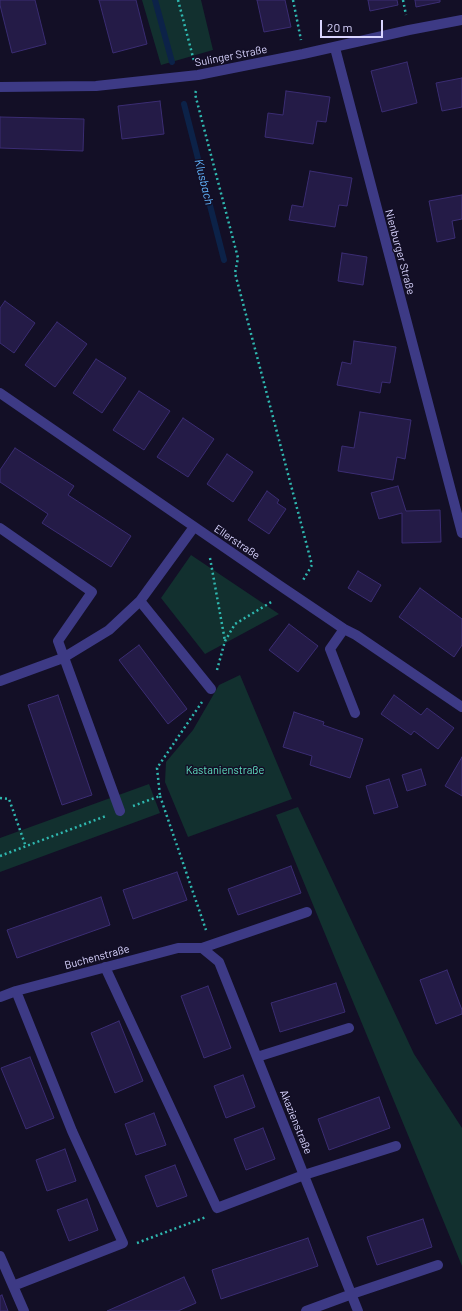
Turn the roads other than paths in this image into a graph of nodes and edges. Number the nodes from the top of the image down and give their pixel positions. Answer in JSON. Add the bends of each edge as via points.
{"nodes":[{"id":1,"x":462,"y":20,"type":"edge"},
{"id":2,"x":334,"y":48,"type":"junction"},
{"id":3,"x":0,"y":87,"type":"edge"},
{"id":4,"x":0,"y":393,"type":"edge"},
{"id":5,"x":194,"y":527,"type":"junction"},
{"id":6,"x":0,"y":528,"type":"edge"},
{"id":7,"x":462,"y":533,"type":"edge"},
{"id":8,"x":140,"y":602,"type":"junction"},
{"id":9,"x":344,"y":629,"type":"junction"},
{"id":10,"x":63,"y":658,"type":"junction"},
{"id":11,"x":0,"y":681,"type":"edge"},
{"id":12,"x":211,"y":689,"type":"road end"},
{"id":13,"x":462,"y":707,"type":"edge"},
{"id":14,"x":355,"y":713,"type":"dead end"},
{"id":15,"x":120,"y":811,"type":"road end"},
{"id":16,"x":308,"y":912,"type":"dead end"},
{"id":17,"x":202,"y":948,"type":"junction"},
{"id":18,"x":105,"y":967,"type":"junction"},
{"id":19,"x":16,"y":991,"type":"junction"},
{"id":20,"x":0,"y":997,"type":"edge"},
{"id":21,"x":349,"y":1028,"type":"dead end"},
{"id":22,"x":257,"y":1057,"type":"junction"},
{"id":23,"x":396,"y":1146,"type":"dead end"},
{"id":24,"x":304,"y":1175,"type":"junction"},
{"id":25,"x":0,"y":1256,"type":"edge"},
{"id":26,"x":438,"y":1265,"type":"dead end"},
{"id":27,"x":13,"y":1286,"type":"junction"},
{"id":28,"x":352,"y":1294,"type":"junction"},
{"id":29,"x":24,"y":1311,"type":"edge"},
{"id":30,"x":306,"y":1311,"type":"edge"},
{"id":31,"x":358,"y":1311,"type":"edge"}],
"edges":[{"from":1,"to":2,"type":"street","name":"Sulinger Straße"},
{"from":2,"to":3,"type":"street","name":"Sulinger Straße","via":[[198,75],[96,86]]},
{"from":2,"to":7,"type":"street","name":"Nienburger Straße"},
{"from":4,"to":5,"type":"street","name":"Ellerstraße"},
{"from":5,"to":8,"type":"street"},
{"from":5,"to":9,"type":"street","name":"Ellerstraße"},
{"from":6,"to":10,"type":"street","via":[[92,592],[58,640]]},
{"from":8,"to":10,"type":"street","via":[[109,630]]},
{"from":8,"to":12,"type":"street"},
{"from":9,"to":13,"type":"street","name":"Ellerstraße"},
{"from":9,"to":14,"type":"street","via":[[330,649]]},
{"from":10,"to":11,"type":"street"},
{"from":10,"to":15,"type":"street"},
{"from":16,"to":17,"type":"street","name":"Buchenstraße"},
{"from":17,"to":18,"type":"street","name":"Buchenstraße","via":[[178,948]]},
{"from":17,"to":22,"type":"street","name":"Akazienstraße","via":[[219,962]]},
{"from":18,"to":19,"type":"street","name":"Buchenstraße"},
{"from":18,"to":24,"type":"street","via":[[217,1208]]},
{"from":19,"to":20,"type":"street","name":"Buchenstraße"},
{"from":19,"to":27,"type":"street","via":[[72,1131],[123,1243]]},
{"from":21,"to":22,"type":"street"},
{"from":22,"to":24,"type":"street","name":"Akazienstraße"},
{"from":23,"to":24,"type":"street"},
{"from":24,"to":28,"type":"street","name":"Akazienstraße"},
{"from":25,"to":27,"type":"street"},
{"from":26,"to":28,"type":"street"},
{"from":27,"to":29,"type":"street"},
{"from":28,"to":30,"type":"street"},
{"from":28,"to":31,"type":"street","name":"Akazienstraße"}]}
